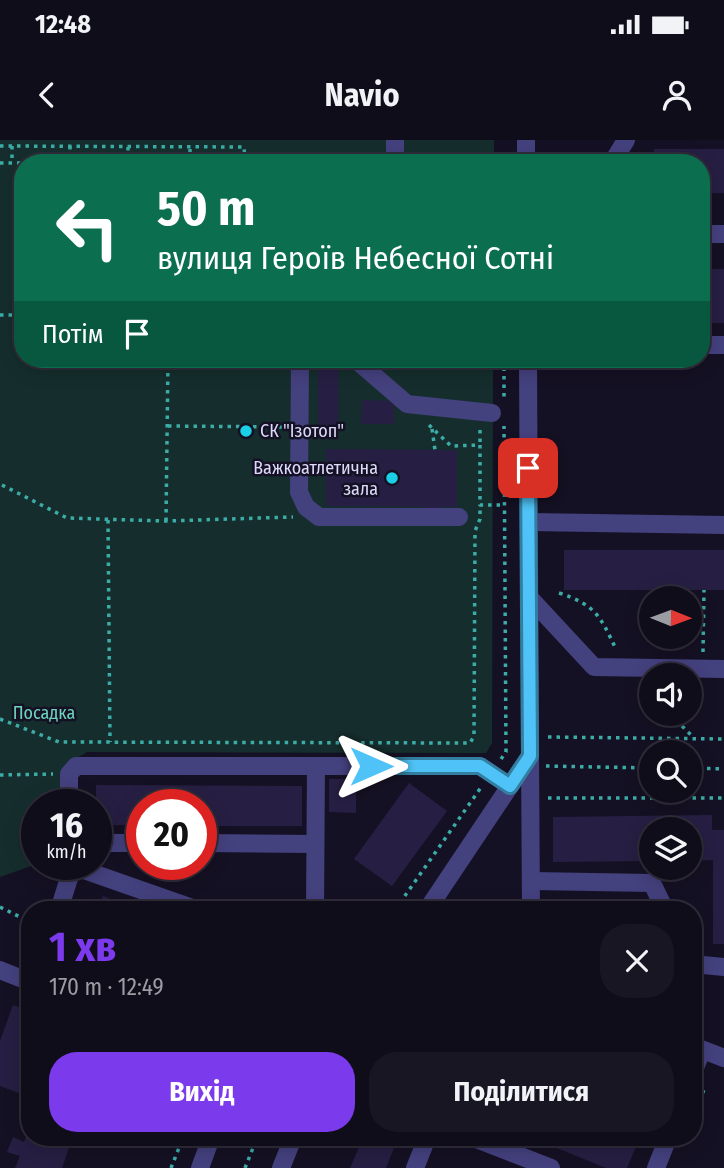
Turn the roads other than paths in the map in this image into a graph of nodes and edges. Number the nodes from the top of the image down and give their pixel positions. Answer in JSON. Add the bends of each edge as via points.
{"nodes":[{"id":1,"x":300,"y":368,"type":"edge"},
{"id":2,"x":365,"y":368,"type":"edge"},
{"id":3,"x":528,"y":368,"type":"edge"},
{"id":4,"x":492,"y":413,"type":"dead end"},
{"id":5,"x":459,"y":517,"type":"dead end"},
{"id":6,"x":529,"y":522,"type":"junction"},
{"id":7,"x":724,"y":525,"type":"edge"},
{"id":8,"x":529,"y":597,"type":"junction"},
{"id":9,"x":724,"y":669,"type":"edge"},
{"id":10,"x":530,"y":761,"type":"junction"},
{"id":11,"x":316,"y":766,"type":"junction"},
{"id":12,"x":510,"y":786,"type":"junction"},
{"id":13,"x":69,"y":789,"type":"edge"},
{"id":14,"x":217,"y":843,"type":"edge"},
{"id":15,"x":315,"y":844,"type":"junction"},
{"id":16,"x":68,"y":880,"type":"edge"},
{"id":17,"x":112,"y":880,"type":"edge"},
{"id":18,"x":531,"y":881,"type":"junction"},
{"id":19,"x":62,"y":901,"type":"edge"},
{"id":20,"x":172,"y":901,"type":"edge"},
{"id":21,"x":315,"y":901,"type":"edge"},
{"id":22,"x":433,"y":901,"type":"edge"},
{"id":23,"x":531,"y":901,"type":"edge"},
{"id":24,"x":661,"y":901,"type":"edge"},
{"id":25,"x":702,"y":965,"type":"edge"},
{"id":26,"x":724,"y":967,"type":"edge"},
{"id":27,"x":0,"y":970,"type":"edge"},
{"id":28,"x":21,"y":978,"type":"edge"},
{"id":29,"x":702,"y":1050,"type":"edge"},
{"id":30,"x":724,"y":1058,"type":"edge"},
{"id":31,"x":208,"y":1146,"type":"edge"},
{"id":32,"x":290,"y":1146,"type":"edge"},
{"id":33,"x":424,"y":1146,"type":"edge"},
{"id":34,"x":495,"y":1146,"type":"edge"},
{"id":35,"x":665,"y":1146,"type":"edge"},
{"id":36,"x":200,"y":1168,"type":"edge"},
{"id":37,"x":281,"y":1168,"type":"edge"},
{"id":38,"x":415,"y":1168,"type":"edge"},
{"id":39,"x":551,"y":1168,"type":"edge"},
{"id":40,"x":656,"y":1168,"type":"edge"}],
"edges":[{"from":1,"to":5,"type":"street","via":[[299,492],[306,507],[319,517]]},
{"from":2,"to":4,"type":"street","via":[[407,404]]},
{"from":3,"to":6,"type":"street"},
{"from":6,"to":7,"type":"street"},
{"from":6,"to":8,"type":"street"},
{"from":8,"to":9,"type":"street","via":[[594,667]]},
{"from":8,"to":10,"type":"street"},
{"from":10,"to":12,"type":"street"},
{"from":10,"to":18,"type":"street"},
{"from":11,"to":12,"type":"street","via":[[480,766]]},
{"from":11,"to":13,"type":"street","via":[[76,766],[69,774]]},
{"from":11,"to":15,"type":"street"},
{"from":12,"to":22,"type":"street"},
{"from":14,"to":15,"type":"street"},
{"from":15,"to":21,"type":"street"},
{"from":16,"to":19,"type":"street"},
{"from":17,"to":20,"type":"street"},
{"from":18,"to":23,"type":"street"},
{"from":18,"to":24,"type":"street","via":[[652,883]]},
{"from":25,"to":26,"type":"street"},
{"from":27,"to":28,"type":"street"},
{"from":29,"to":30,"type":"street"},
{"from":31,"to":36,"type":"street"},
{"from":32,"to":37,"type":"street"},
{"from":33,"to":38,"type":"street"},
{"from":34,"to":39,"type":"street"},
{"from":35,"to":40,"type":"street"}]}
